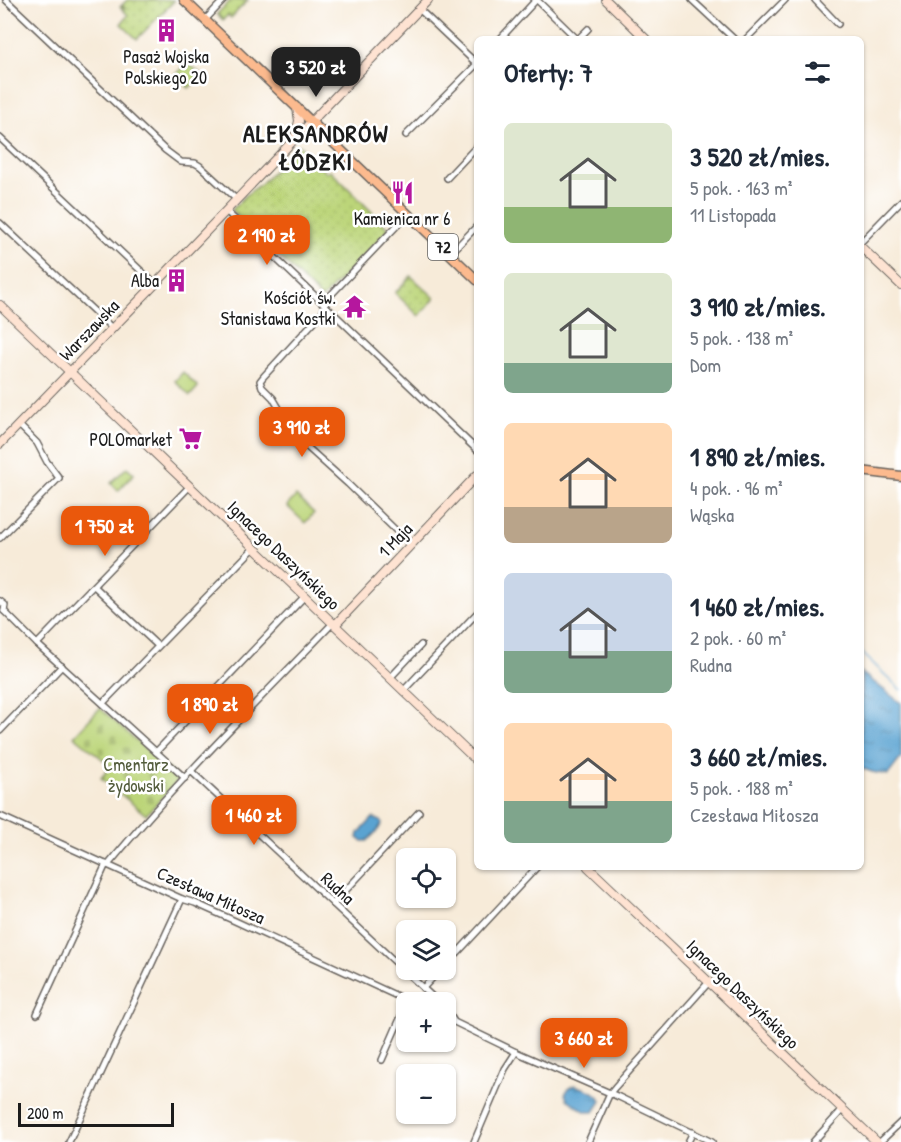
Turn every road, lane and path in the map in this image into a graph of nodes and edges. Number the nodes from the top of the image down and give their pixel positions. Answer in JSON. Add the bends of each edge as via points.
{"nodes":[{"id":1,"x":6,"y":0,"type":"edge"},
{"id":2,"x":184,"y":0,"type":"edge"},
{"id":3,"x":224,"y":0,"type":"edge"},
{"id":4,"x":428,"y":0,"type":"edge"},
{"id":5,"x":537,"y":0,"type":"edge"},
{"id":6,"x":606,"y":0,"type":"edge"},
{"id":7,"x":692,"y":0,"type":"edge"},
{"id":8,"x":784,"y":0,"type":"edge"},
{"id":9,"x":815,"y":0,"type":"edge"},
{"id":10,"x":419,"y":9,"type":"junction"},
{"id":11,"x":205,"y":20,"type":"junction"},
{"id":12,"x":838,"y":24,"type":"dead end"},
{"id":13,"x":588,"y":29,"type":"dead end"},
{"id":14,"x":503,"y":36,"type":"edge"},
{"id":15,"x":574,"y":36,"type":"edge"},
{"id":16,"x":580,"y":36,"type":"edge"},
{"id":17,"x":643,"y":36,"type":"edge"},
{"id":18,"x":731,"y":36,"type":"edge"},
{"id":19,"x":750,"y":36,"type":"edge"},
{"id":20,"x":474,"y":61,"type":"edge"},
{"id":21,"x":474,"y":67,"type":"edge"},
{"id":22,"x":297,"y":108,"type":"junction"},
{"id":23,"x":312,"y":122,"type":"junction"},
{"id":24,"x":406,"y":135,"type":"dead end"},
{"id":25,"x":0,"y":138,"type":"edge"},
{"id":26,"x":295,"y":139,"type":"junction"},
{"id":27,"x":474,"y":149,"type":"edge"},
{"id":28,"x":447,"y":178,"type":"dead end"},
{"id":29,"x":237,"y":200,"type":"junction"},
{"id":30,"x":901,"y":201,"type":"edge"},
{"id":31,"x":226,"y":211,"type":"junction"},
{"id":32,"x":408,"y":214,"type":"junction"},
{"id":33,"x":0,"y":223,"type":"edge"},
{"id":34,"x":474,"y":229,"type":"edge"},
{"id":35,"x":864,"y":239,"type":"edge"},
{"id":36,"x":864,"y":250,"type":"edge"},
{"id":37,"x":450,"y":254,"type":"junction"},
{"id":38,"x":474,"y":277,"type":"edge"},
{"id":39,"x":155,"y":284,"type":"junction"},
{"id":40,"x":901,"y":285,"type":"edge"},
{"id":41,"x":0,"y":305,"type":"edge"},
{"id":42,"x":325,"y":305,"type":"junction"},
{"id":43,"x":112,"y":328,"type":"junction"},
{"id":44,"x":70,"y":371,"type":"junction"},
{"id":45,"x":19,"y":425,"type":"junction"},
{"id":46,"x":0,"y":444,"type":"edge"},
{"id":47,"x":474,"y":447,"type":"edge"},
{"id":48,"x":864,"y":471,"type":"edge"},
{"id":49,"x":901,"y":476,"type":"edge"},
{"id":50,"x":474,"y":478,"type":"edge"},
{"id":51,"x":190,"y":486,"type":"junction"},
{"id":52,"x":0,"y":538,"type":"edge"},
{"id":53,"x":411,"y":545,"type":"junction"},
{"id":54,"x":254,"y":548,"type":"junction"},
{"id":55,"x":94,"y":586,"type":"junction"},
{"id":56,"x":304,"y":596,"type":"junction"},
{"id":57,"x":0,"y":601,"type":"edge"},
{"id":58,"x":2,"y":613,"type":"edge"},
{"id":59,"x":474,"y":616,"type":"edge"},
{"id":60,"x":334,"y":624,"type":"junction"},
{"id":61,"x":37,"y":644,"type":"junction"},
{"id":62,"x":421,"y":645,"type":"dead end"},
{"id":63,"x":158,"y":646,"type":"junction"},
{"id":64,"x":62,"y":666,"type":"junction"},
{"id":65,"x":390,"y":678,"type":"junction"},
{"id":66,"x":403,"y":691,"type":"junction"},
{"id":67,"x":103,"y":703,"type":"junction"},
{"id":68,"x":0,"y":731,"type":"edge"},
{"id":69,"x":156,"y":752,"type":"junction"},
{"id":70,"x":474,"y":758,"type":"edge"},
{"id":71,"x":191,"y":771,"type":"junction"},
{"id":72,"x":185,"y":778,"type":"junction"},
{"id":73,"x":419,"y":812,"type":"dead end"},
{"id":74,"x":0,"y":816,"type":"edge"},
{"id":75,"x":107,"y":865,"type":"junction"},
{"id":76,"x":534,"y":870,"type":"edge"},
{"id":77,"x":591,"y":870,"type":"edge"},
{"id":78,"x":182,"y":899,"type":"junction"},
{"id":79,"x":333,"y":904,"type":"junction"},
{"id":80,"x":456,"y":954,"type":"edge"},
{"id":81,"x":431,"y":980,"type":"edge"},
{"id":82,"x":709,"y":982,"type":"junction"},
{"id":83,"x":423,"y":988,"type":"junction"},
{"id":84,"x":427,"y":992,"type":"edge"},
{"id":85,"x":396,"y":997,"type":"edge"},
{"id":86,"x":37,"y":1014,"type":"dead end"},
{"id":87,"x":456,"y":1023,"type":"edge"},
{"id":88,"x":396,"y":1029,"type":"edge"},
{"id":89,"x":516,"y":1052,"type":"junction"},
{"id":90,"x":382,"y":1060,"type":"dead end"},
{"id":91,"x":610,"y":1093,"type":"junction"},
{"id":92,"x":843,"y":1109,"type":"junction"},
{"id":93,"x":901,"y":1122,"type":"edge"},
{"id":94,"x":693,"y":1132,"type":"junction"},
{"id":95,"x":69,"y":1142,"type":"edge"},
{"id":96,"x":474,"y":1142,"type":"edge"},
{"id":97,"x":588,"y":1142,"type":"edge"},
{"id":98,"x":688,"y":1142,"type":"edge"},
{"id":99,"x":712,"y":1142,"type":"edge"},
{"id":100,"x":813,"y":1142,"type":"edge"},
{"id":101,"x":879,"y":1142,"type":"edge"}],
"edges":[{"from":1,"to":29,"type":"street","via":[[165,150],[181,162],[200,166]]},
{"from":2,"to":11,"type":"main road","number":"72"},
{"from":3,"to":11,"type":"street"},
{"from":4,"to":10,"type":"street","name":"Warszawska"},
{"from":5,"to":14,"type":"street"},
{"from":5,"to":15,"type":"street"},
{"from":6,"to":17,"type":"street"},
{"from":7,"to":18,"type":"street"},
{"from":8,"to":19,"type":"street"},
{"from":9,"to":12,"type":"street"},
{"from":10,"to":20,"type":"street"},
{"from":10,"to":23,"type":"street","name":"Warszawska"},
{"from":11,"to":22,"type":"main road","number":"72"},
{"from":13,"to":16,"type":"street"},
{"from":21,"to":24,"type":"street"},
{"from":22,"to":23,"type":"main road","number":"72"},
{"from":22,"to":26,"type":"street"},
{"from":23,"to":26,"type":"street","name":"Warszawska"},
{"from":23,"to":32,"type":"main road","number":"72"},
{"from":25,"to":39,"type":"street"},
{"from":26,"to":29,"type":"street","name":"Warszawska"},
{"from":27,"to":28,"type":"street"},
{"from":29,"to":31,"type":"street","name":"Warszawska"},
{"from":30,"to":35,"type":"street"},
{"from":31,"to":39,"type":"street","name":"Warszawska"},
{"from":31,"to":42,"type":"street"},
{"from":32,"to":37,"type":"main road","number":"72"},
{"from":32,"to":42,"type":"street"},
{"from":33,"to":43,"type":"street"},
{"from":34,"to":37,"type":"street"},
{"from":36,"to":40,"type":"street"},
{"from":37,"to":38,"type":"main road","number":"72"},
{"from":39,"to":43,"type":"street","name":"Warszawska"},
{"from":41,"to":44,"type":"street","name":"Ignacego Daszyńskiego"},
{"from":42,"to":47,"type":"street"},
{"from":42,"to":53,"type":"street","via":[[323,312],[260,381],[262,387],[297,437]]},
{"from":43,"to":44,"type":"street","name":"Warszawska"},
{"from":44,"to":45,"type":"street","name":"Warszawska"},
{"from":44,"to":51,"type":"street","name":"Ignacego Daszyńskiego"},
{"from":45,"to":46,"type":"street","name":"Warszawska"},
{"from":45,"to":52,"type":"street","via":[[37,443],[59,478]]},
{"from":48,"to":49,"type":"main road"},
{"from":50,"to":53,"type":"street","name":"1 Maja"},
{"from":51,"to":54,"type":"street","name":"Ignacego Daszyńskiego"},
{"from":51,"to":55,"type":"street"},
{"from":53,"to":60,"type":"street","name":"1 Maja"},
{"from":54,"to":56,"type":"street","name":"Ignacego Daszyńskiego"},
{"from":54,"to":63,"type":"street"},
{"from":55,"to":61,"type":"street"},
{"from":55,"to":63,"type":"street"},
{"from":56,"to":60,"type":"street","name":"Ignacego Daszyńskiego"},
{"from":56,"to":69,"type":"street"},
{"from":57,"to":58,"type":"street","via":[[5,605]]},
{"from":58,"to":61,"type":"street"},
{"from":59,"to":66,"type":"street"},
{"from":60,"to":65,"type":"street","name":"Ignacego Daszyńskiego"},
{"from":60,"to":71,"type":"street"},
{"from":61,"to":64,"type":"street"},
{"from":62,"to":65,"type":"street"},
{"from":63,"to":67,"type":"street"},
{"from":64,"to":67,"type":"street"},
{"from":64,"to":68,"type":"street"},
{"from":65,"to":66,"type":"street","name":"Ignacego Daszyńskiego"},
{"from":66,"to":70,"type":"street","name":"Ignacego Daszyńskiego"},
{"from":67,"to":69,"type":"street"},
{"from":69,"to":72,"type":"street"},
{"from":71,"to":72,"type":"street"},
{"from":71,"to":79,"type":"street","name":"Rudna"},
{"from":72,"to":75,"type":"street"},
{"from":73,"to":79,"type":"street"},
{"from":74,"to":75,"type":"street","name":"Czesława Miłosza"},
{"from":75,"to":78,"type":"street","name":"Czesława Miłosza"},
{"from":75,"to":86,"type":"street"},
{"from":76,"to":80,"type":"street"},
{"from":77,"to":82,"type":"street","name":"Ignacego Daszyńskiego"},
{"from":78,"to":85,"type":"street","name":"Czesława Miłosza"},
{"from":78,"to":95,"type":"street"},
{"from":79,"to":83,"type":"street","name":"Rudna"},
{"from":81,"to":83,"type":"street"},
{"from":82,"to":91,"type":"street"},
{"from":82,"to":92,"type":"street","name":"Ignacego Daszyńskiego"},
{"from":83,"to":84,"type":"street","name":"Rudna"},
{"from":87,"to":89,"type":"street"},
{"from":88,"to":90,"type":"street"},
{"from":89,"to":91,"type":"street"},
{"from":89,"to":96,"type":"street"},
{"from":91,"to":94,"type":"street"},
{"from":91,"to":97,"type":"street"},
{"from":92,"to":100,"type":"street"},
{"from":92,"to":101,"type":"street","name":"Ignacego Daszyńskiego"},
{"from":93,"to":101,"type":"street"},
{"from":94,"to":98,"type":"street"},
{"from":94,"to":99,"type":"street"}]}
